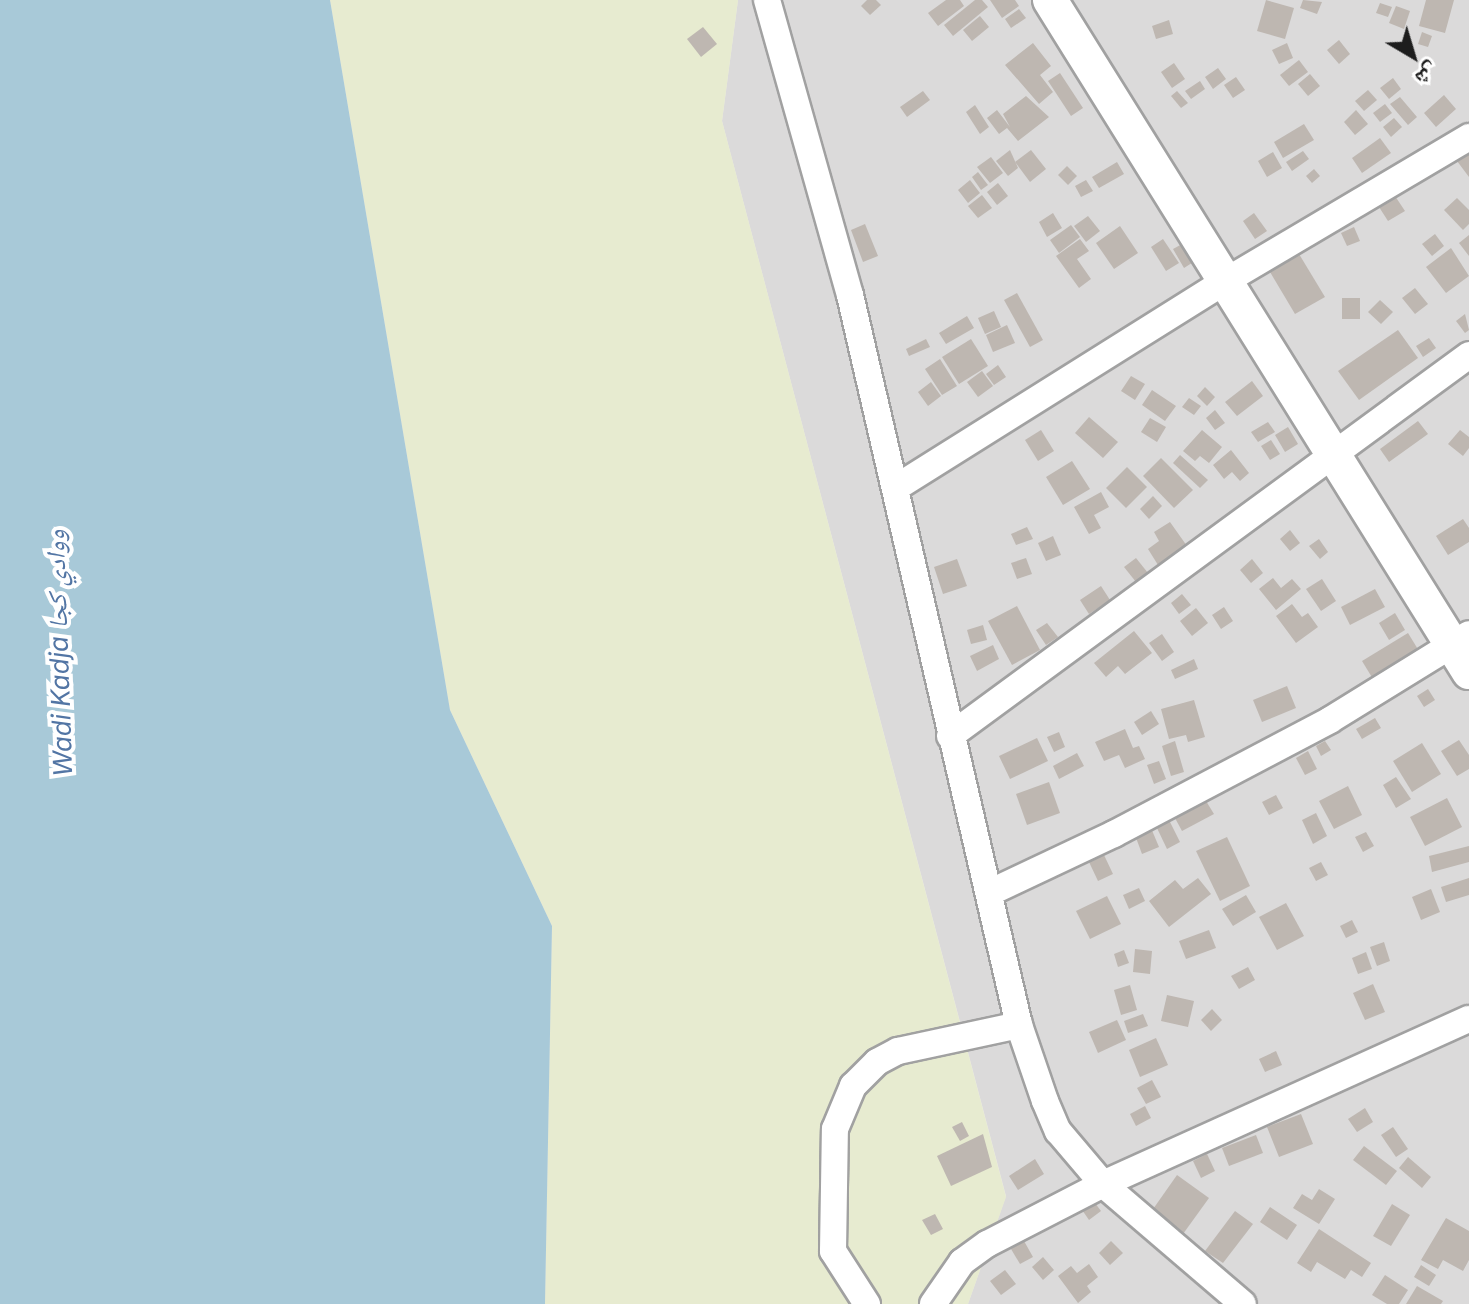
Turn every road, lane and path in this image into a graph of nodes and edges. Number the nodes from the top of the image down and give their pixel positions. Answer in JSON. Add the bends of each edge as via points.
{"nodes":[{"id":1,"x":767,"y":0,"type":"edge"},
{"id":2,"x":1050,"y":0,"type":"edge"},
{"id":3,"x":1469,"y":137,"type":"edge"},
{"id":4,"x":1224,"y":282,"type":"junction"},
{"id":5,"x":1469,"y":355,"type":"edge"},
{"id":6,"x":1334,"y":456,"type":"junction"},
{"id":7,"x":897,"y":487,"type":"junction"},
{"id":8,"x":1464,"y":651,"type":"edge"},
{"id":9,"x":950,"y":736,"type":"junction"},
{"id":10,"x":989,"y":893,"type":"junction"},
{"id":11,"x":1469,"y":1019,"type":"edge"},
{"id":12,"x":1019,"y":1025,"type":"junction"},
{"id":13,"x":1103,"y":1184,"type":"junction"},
{"id":14,"x":867,"y":1304,"type":"edge"},
{"id":15,"x":933,"y":1304,"type":"edge"},
{"id":16,"x":1243,"y":1304,"type":"edge"}],
"edges":[{"from":1,"to":7,"type":"street","via":[[850,295]]},
{"from":2,"to":4,"type":"street"},
{"from":3,"to":4,"type":"street"},
{"from":4,"to":6,"type":"street"},
{"from":4,"to":7,"type":"street"},
{"from":5,"to":6,"type":"street"},
{"from":6,"to":8,"type":"street"},
{"from":6,"to":9,"type":"street"},
{"from":7,"to":9,"type":"street"},
{"from":8,"to":10,"type":"street","via":[[1114,834]]},
{"from":9,"to":10,"type":"street"},
{"from":10,"to":12,"type":"street"},
{"from":11,"to":13,"type":"street"},
{"from":12,"to":13,"type":"street","via":[[1058,1131]]},
{"from":12,"to":14,"type":"street","via":[[898,1051],[877,1062],[853,1086],[835,1129],[833,1251]]},
{"from":13,"to":15,"type":"street","via":[[987,1244],[962,1262]]},
{"from":13,"to":16,"type":"street"}]}
